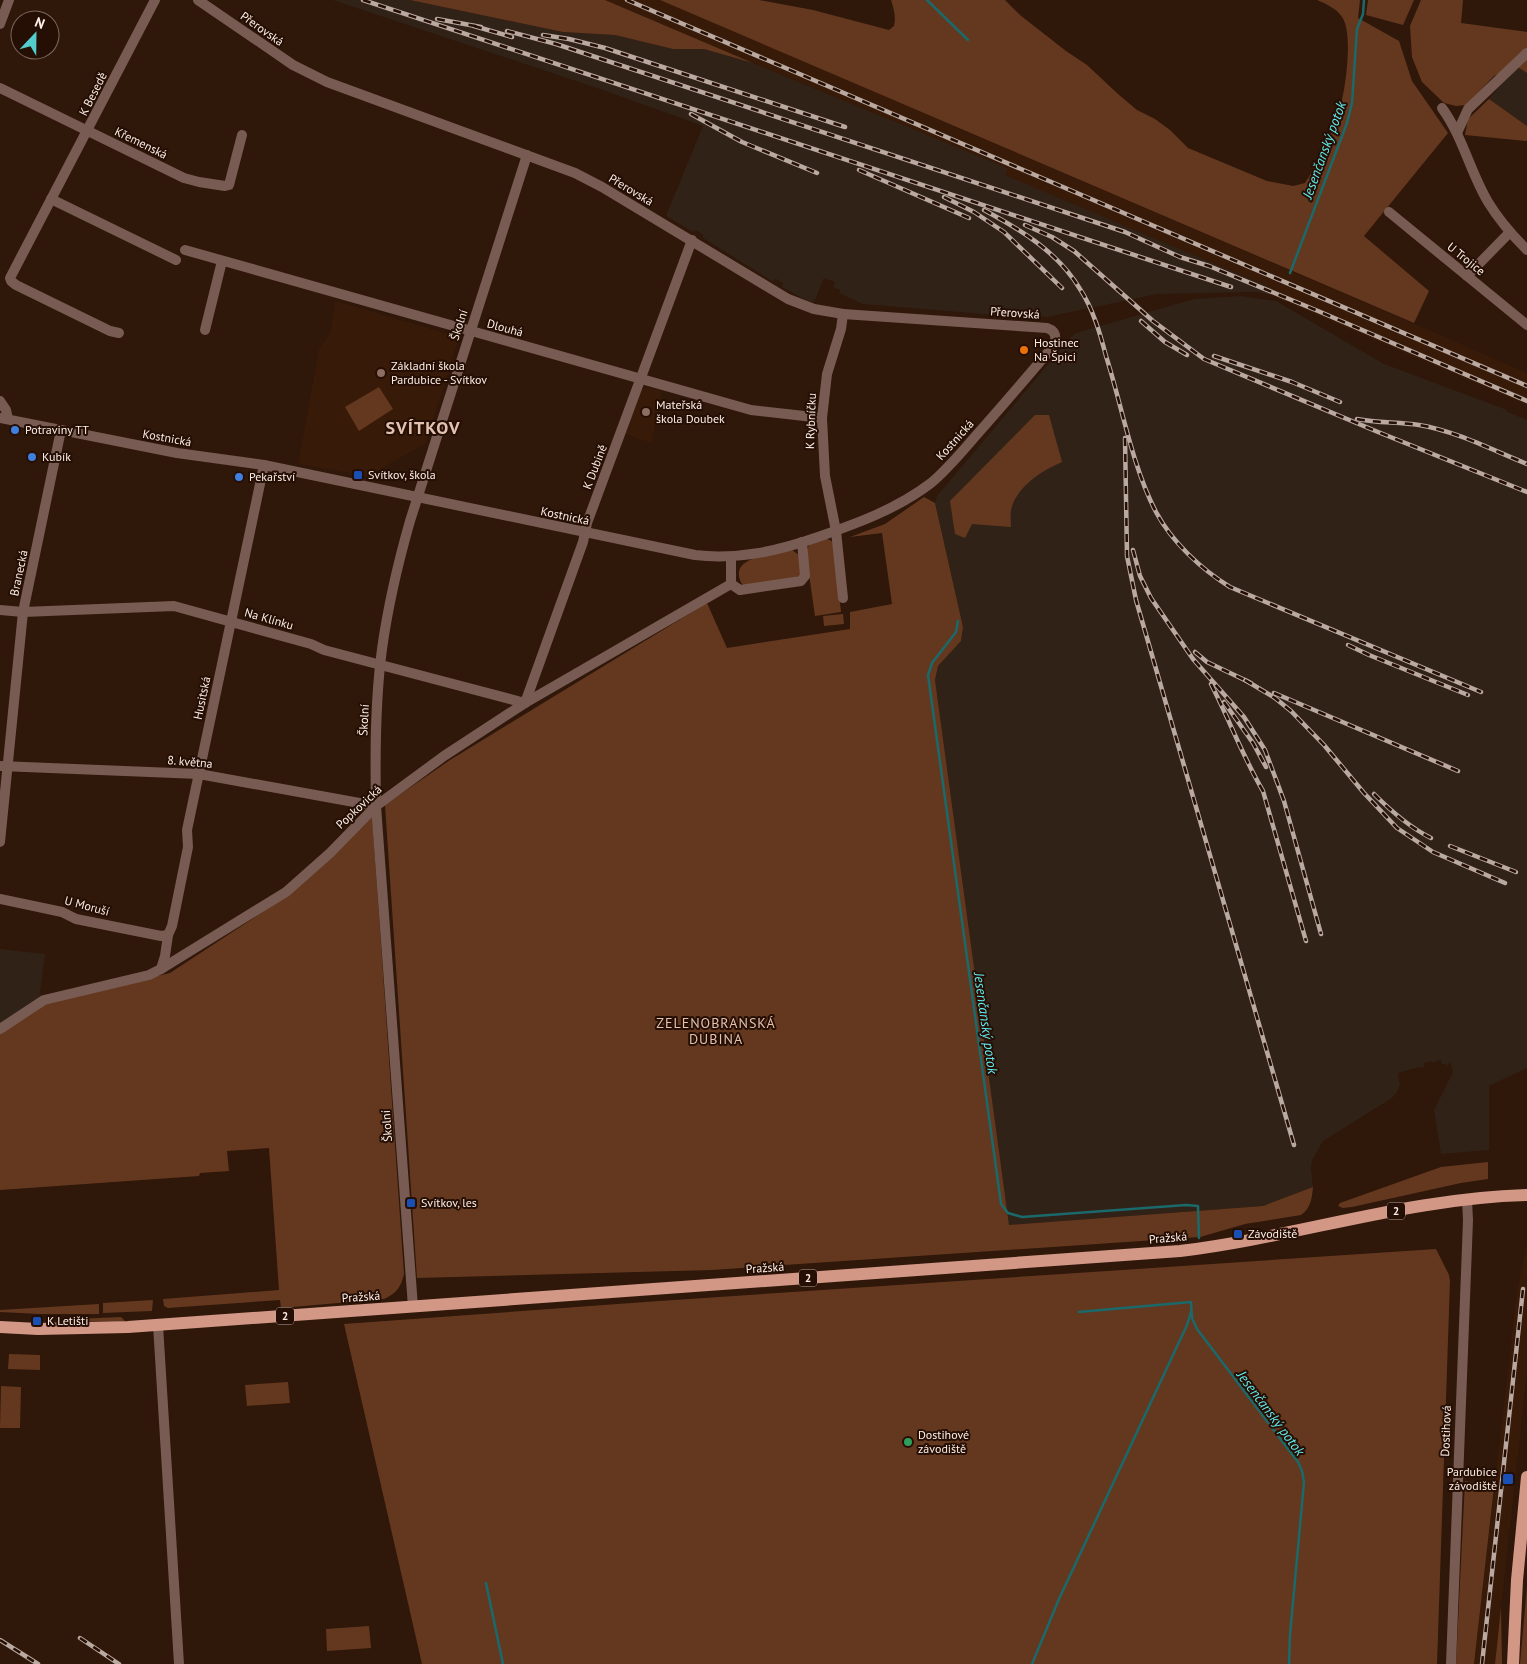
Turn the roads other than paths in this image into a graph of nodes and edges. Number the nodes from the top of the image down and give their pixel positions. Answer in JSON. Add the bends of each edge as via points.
{"nodes":[{"id":1,"x":9,"y":0,"type":"edge"},
{"id":2,"x":155,"y":0,"type":"edge"},
{"id":3,"x":198,"y":0,"type":"edge"},
{"id":4,"x":0,"y":24,"type":"edge"},
{"id":5,"x":1527,"y":53,"type":"edge"},
{"id":6,"x":0,"y":88,"type":"edge"},
{"id":7,"x":1442,"y":108,"type":"dead end"},
{"id":8,"x":88,"y":131,"type":"junction"},
{"id":9,"x":1457,"y":133,"type":"junction"},
{"id":10,"x":242,"y":135,"type":"dead end"},
{"id":11,"x":527,"y":155,"type":"junction"},
{"id":12,"x":51,"y":199,"type":"junction"},
{"id":13,"x":1389,"y":212,"type":"dead end"},
{"id":14,"x":1510,"y":232,"type":"junction"},
{"id":15,"x":692,"y":240,"type":"junction"},
{"id":16,"x":185,"y":250,"type":"dead end"},
{"id":17,"x":1527,"y":250,"type":"edge"},
{"id":18,"x":176,"y":260,"type":"dead end"},
{"id":19,"x":222,"y":261,"type":"junction"},
{"id":20,"x":1467,"y":276,"type":"junction"},
{"id":21,"x":843,"y":314,"type":"junction"},
{"id":22,"x":1527,"y":324,"type":"edge"},
{"id":23,"x":205,"y":330,"type":"dead end"},
{"id":24,"x":470,"y":331,"type":"junction"},
{"id":25,"x":112,"y":334,"type":"dead end"},
{"id":26,"x":1054,"y":344,"type":"joint"},
{"id":27,"x":641,"y":378,"type":"junction"},
{"id":28,"x":0,"y":401,"type":"edge"},
{"id":29,"x":4,"y":418,"type":"edge"},
{"id":30,"x":822,"y":418,"type":"junction"},
{"id":31,"x":61,"y":430,"type":"junction"},
{"id":32,"x":264,"y":465,"type":"junction"},
{"id":33,"x":418,"y":497,"type":"junction"},
{"id":34,"x":836,"y":531,"type":"junction"},
{"id":35,"x":585,"y":534,"type":"junction"},
{"id":36,"x":802,"y":542,"type":"junction"},
{"id":37,"x":731,"y":557,"type":"junction"},
{"id":38,"x":731,"y":584,"type":"junction"},
{"id":39,"x":843,"y":598,"type":"dead end"},
{"id":40,"x":0,"y":610,"type":"edge"},
{"id":41,"x":23,"y":612,"type":"junction"},
{"id":42,"x":231,"y":621,"type":"junction"},
{"id":43,"x":380,"y":665,"type":"junction"},
{"id":44,"x":525,"y":703,"type":"junction"},
{"id":45,"x":4,"y":766,"type":"edge"},
{"id":46,"x":199,"y":774,"type":"junction"},
{"id":47,"x":376,"y":806,"type":"junction"},
{"id":48,"x":0,"y":842,"type":"edge"},
{"id":49,"x":0,"y":899,"type":"edge"},
{"id":50,"x":168,"y":935,"type":"junction"},
{"id":51,"x":167,"y":947,"type":"junction"},
{"id":52,"x":179,"y":959,"type":"junction"},
{"id":53,"x":162,"y":969,"type":"junction"},
{"id":54,"x":0,"y":1029,"type":"edge"},
{"id":55,"x":1527,"y":1195,"type":"edge"},
{"id":56,"x":1467,"y":1200,"type":"junction"},
{"id":57,"x":413,"y":1306,"type":"junction"},
{"id":58,"x":158,"y":1325,"type":"junction"},
{"id":59,"x":0,"y":1327,"type":"edge"},
{"id":60,"x":1527,"y":1477,"type":"edge"},
{"id":61,"x":179,"y":1664,"type":"edge"},
{"id":62,"x":1451,"y":1664,"type":"edge"},
{"id":63,"x":1512,"y":1664,"type":"edge"}],
"edges":[{"from":1,"to":4,"type":"street"},
{"from":2,"to":8,"type":"street","name":"K Besedě"},
{"from":3,"to":11,"type":"street","name":"Přerovská","via":[[309,74]]},
{"from":5,"to":9,"type":"street","via":[[1468,110]]},
{"from":6,"to":8,"type":"street","name":"Křemenská"},
{"from":7,"to":9,"type":"street"},
{"from":8,"to":10,"type":"street","name":"Křemenská","via":[[184,178],[225,186],[230,183]]},
{"from":8,"to":12,"type":"street","name":"K Besedě"},
{"from":9,"to":14,"type":"street","via":[[1488,202]]},
{"from":11,"to":15,"type":"street","name":"Přerovská","via":[[591,181]]},
{"from":11,"to":24,"type":"street","name":"Školní"},
{"from":12,"to":18,"type":"street"},
{"from":12,"to":25,"type":"street","name":"K Besedě","via":[[10,280]]},
{"from":13,"to":20,"type":"street","name":"U Trojice"},
{"from":14,"to":17,"type":"street"},
{"from":14,"to":20,"type":"street"},
{"from":15,"to":21,"type":"street","name":"Přerovská","via":[[797,304]]},
{"from":15,"to":27,"type":"street","name":"K Dubině"},
{"from":16,"to":19,"type":"street","name":"Dlouhá"},
{"from":19,"to":23,"type":"street","via":[[212,318]]},
{"from":19,"to":24,"type":"street","name":"Dlouhá"},
{"from":20,"to":22,"type":"street","name":"U Trojice"},
{"from":21,"to":26,"type":"street","name":"Přerovská","via":[[1047,328],[1055,333]]},
{"from":21,"to":30,"type":"street","name":"K Rybníčku","via":[[827,374]]},
{"from":24,"to":27,"type":"street","name":"Dlouhá"},
{"from":24,"to":33,"type":"street","name":"Školní"},
{"from":26,"to":34,"type":"street","name":"Kostnická","via":[[947,469],[899,504]]},
{"from":27,"to":30,"type":"street","name":"Dlouhá","via":[[756,411]]},
{"from":27,"to":35,"type":"street","name":"K Dubině"},
{"from":28,"to":29,"type":"street","via":[[6,410]]},
{"from":29,"to":31,"type":"street","name":"Kostnická"},
{"from":30,"to":34,"type":"street","name":"K Rybníčku","via":[[825,476]]},
{"from":31,"to":32,"type":"street","name":"Kostnická","via":[[177,453]]},
{"from":31,"to":41,"type":"street","name":"Branecká"},
{"from":32,"to":33,"type":"street","name":"Kostnická"},
{"from":32,"to":42,"type":"street","name":"Husitská"},
{"from":33,"to":35,"type":"street","name":"Kostnická"},
{"from":33,"to":43,"type":"street","name":"Školní","via":[[394,582]]},
{"from":34,"to":36,"type":"street","name":"Kostnická"},
{"from":34,"to":39,"type":"street"},
{"from":35,"to":37,"type":"street","name":"Kostnická","via":[[695,555]]},
{"from":35,"to":44,"type":"street","name":"K Dubině"},
{"from":36,"to":37,"type":"street","name":"Kostnická","via":[[761,554]]},
{"from":36,"to":38,"type":"street","via":[[805,576],[801,581],[740,590]]},
{"from":37,"to":38,"type":"street"},
{"from":38,"to":44,"type":"street","name":"Popkovická"},
{"from":40,"to":41,"type":"street","name":"Na Klínku"},
{"from":41,"to":42,"type":"street","name":"Na Klínku","via":[[168,605]]},
{"from":41,"to":45,"type":"street","name":"Branecká"},
{"from":42,"to":43,"type":"street","name":"Na Klínku"},
{"from":42,"to":46,"type":"street","name":"Husitská"},
{"from":43,"to":44,"type":"street","name":"Na Klínku"},
{"from":43,"to":47,"type":"street","name":"Školní"},
{"from":44,"to":47,"type":"street","name":"Popkovická"},
{"from":45,"to":46,"type":"street","name":"8. května"},
{"from":45,"to":48,"type":"street","name":"Branecká"},
{"from":46,"to":47,"type":"street","name":"8. května"},
{"from":46,"to":50,"type":"street","name":"Husitská","via":[[187,830],[188,847]]},
{"from":47,"to":52,"type":"street","name":"Popkovická","via":[[286,892]]},
{"from":47,"to":57,"type":"street","name":"Školní"},
{"from":49,"to":50,"type":"street","name":"U Moruší","via":[[76,918]]},
{"from":50,"to":51,"type":"street","name":"Husitská"},
{"from":51,"to":52,"type":"street"},
{"from":51,"to":53,"type":"street","name":"Husitská"},
{"from":52,"to":53,"type":"street","name":"Popkovická"},
{"from":53,"to":54,"type":"street","name":"Popkovická","via":[[44,1000]]},
{"from":55,"to":56,"type":"main road","name":"Pražská","number":"2"},
{"from":56,"to":57,"type":"main road","name":"Pražská","number":"2","via":[[1180,1252]]},
{"from":56,"to":62,"type":"street","name":"Dostihová"},
{"from":57,"to":58,"type":"main road","name":"Pražská","number":"2"},
{"from":58,"to":59,"type":"main road","name":"Pražská","number":"2","via":[[90,1329]]},
{"from":58,"to":61,"type":"street"},
{"from":60,"to":63,"type":"main road","via":[[1516,1580]]}]}
